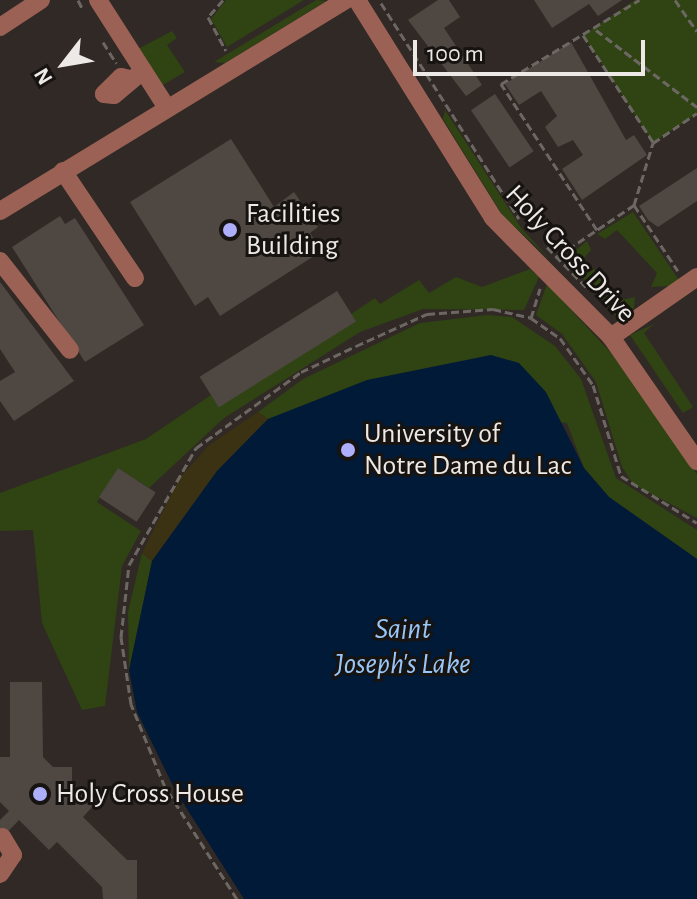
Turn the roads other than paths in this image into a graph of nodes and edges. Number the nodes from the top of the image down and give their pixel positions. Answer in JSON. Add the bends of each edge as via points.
{"nodes":[{"id":1,"x":41,"y":0,"type":"edge"},
{"id":2,"x":346,"y":0,"type":"edge"},
{"id":3,"x":357,"y":0,"type":"edge"},
{"id":4,"x":92,"y":6,"type":"edge"},
{"id":5,"x":0,"y":27,"type":"edge"},
{"id":6,"x":167,"y":108,"type":"junction"},
{"id":7,"x":63,"y":171,"type":"junction"},
{"id":8,"x":0,"y":211,"type":"edge"},
{"id":9,"x":0,"y":261,"type":"edge"},
{"id":10,"x":135,"y":278,"type":"dead end"},
{"id":11,"x":692,"y":281,"type":"edge"},
{"id":12,"x":611,"y":337,"type":"junction"},
{"id":13,"x":70,"y":350,"type":"dead end"},
{"id":14,"x":697,"y":428,"type":"edge"},
{"id":15,"x":680,"y":439,"type":"junction"},
{"id":16,"x":697,"y":461,"type":"edge"},
{"id":17,"x":2,"y":837,"type":"dead end"},
{"id":18,"x":0,"y":874,"type":"edge"}],
"edges":[{"from":1,"to":5,"type":"street"},
{"from":2,"to":6,"type":"street"},
{"from":3,"to":12,"type":"street","name":"Holy Cross Drive","via":[[493,218]]},
{"from":4,"to":6,"type":"street","via":[[133,76]]},
{"from":6,"to":7,"type":"street"},
{"from":7,"to":8,"type":"street"},
{"from":7,"to":10,"type":"street"},
{"from":9,"to":13,"type":"street"},
{"from":11,"to":12,"type":"street"},
{"from":12,"to":15,"type":"street","name":"Holy Cross Drive"},
{"from":14,"to":15,"type":"street"},
{"from":15,"to":16,"type":"street","name":"Holy Cross Drive"},
{"from":17,"to":18,"type":"street","via":[[13,855]]}]}
